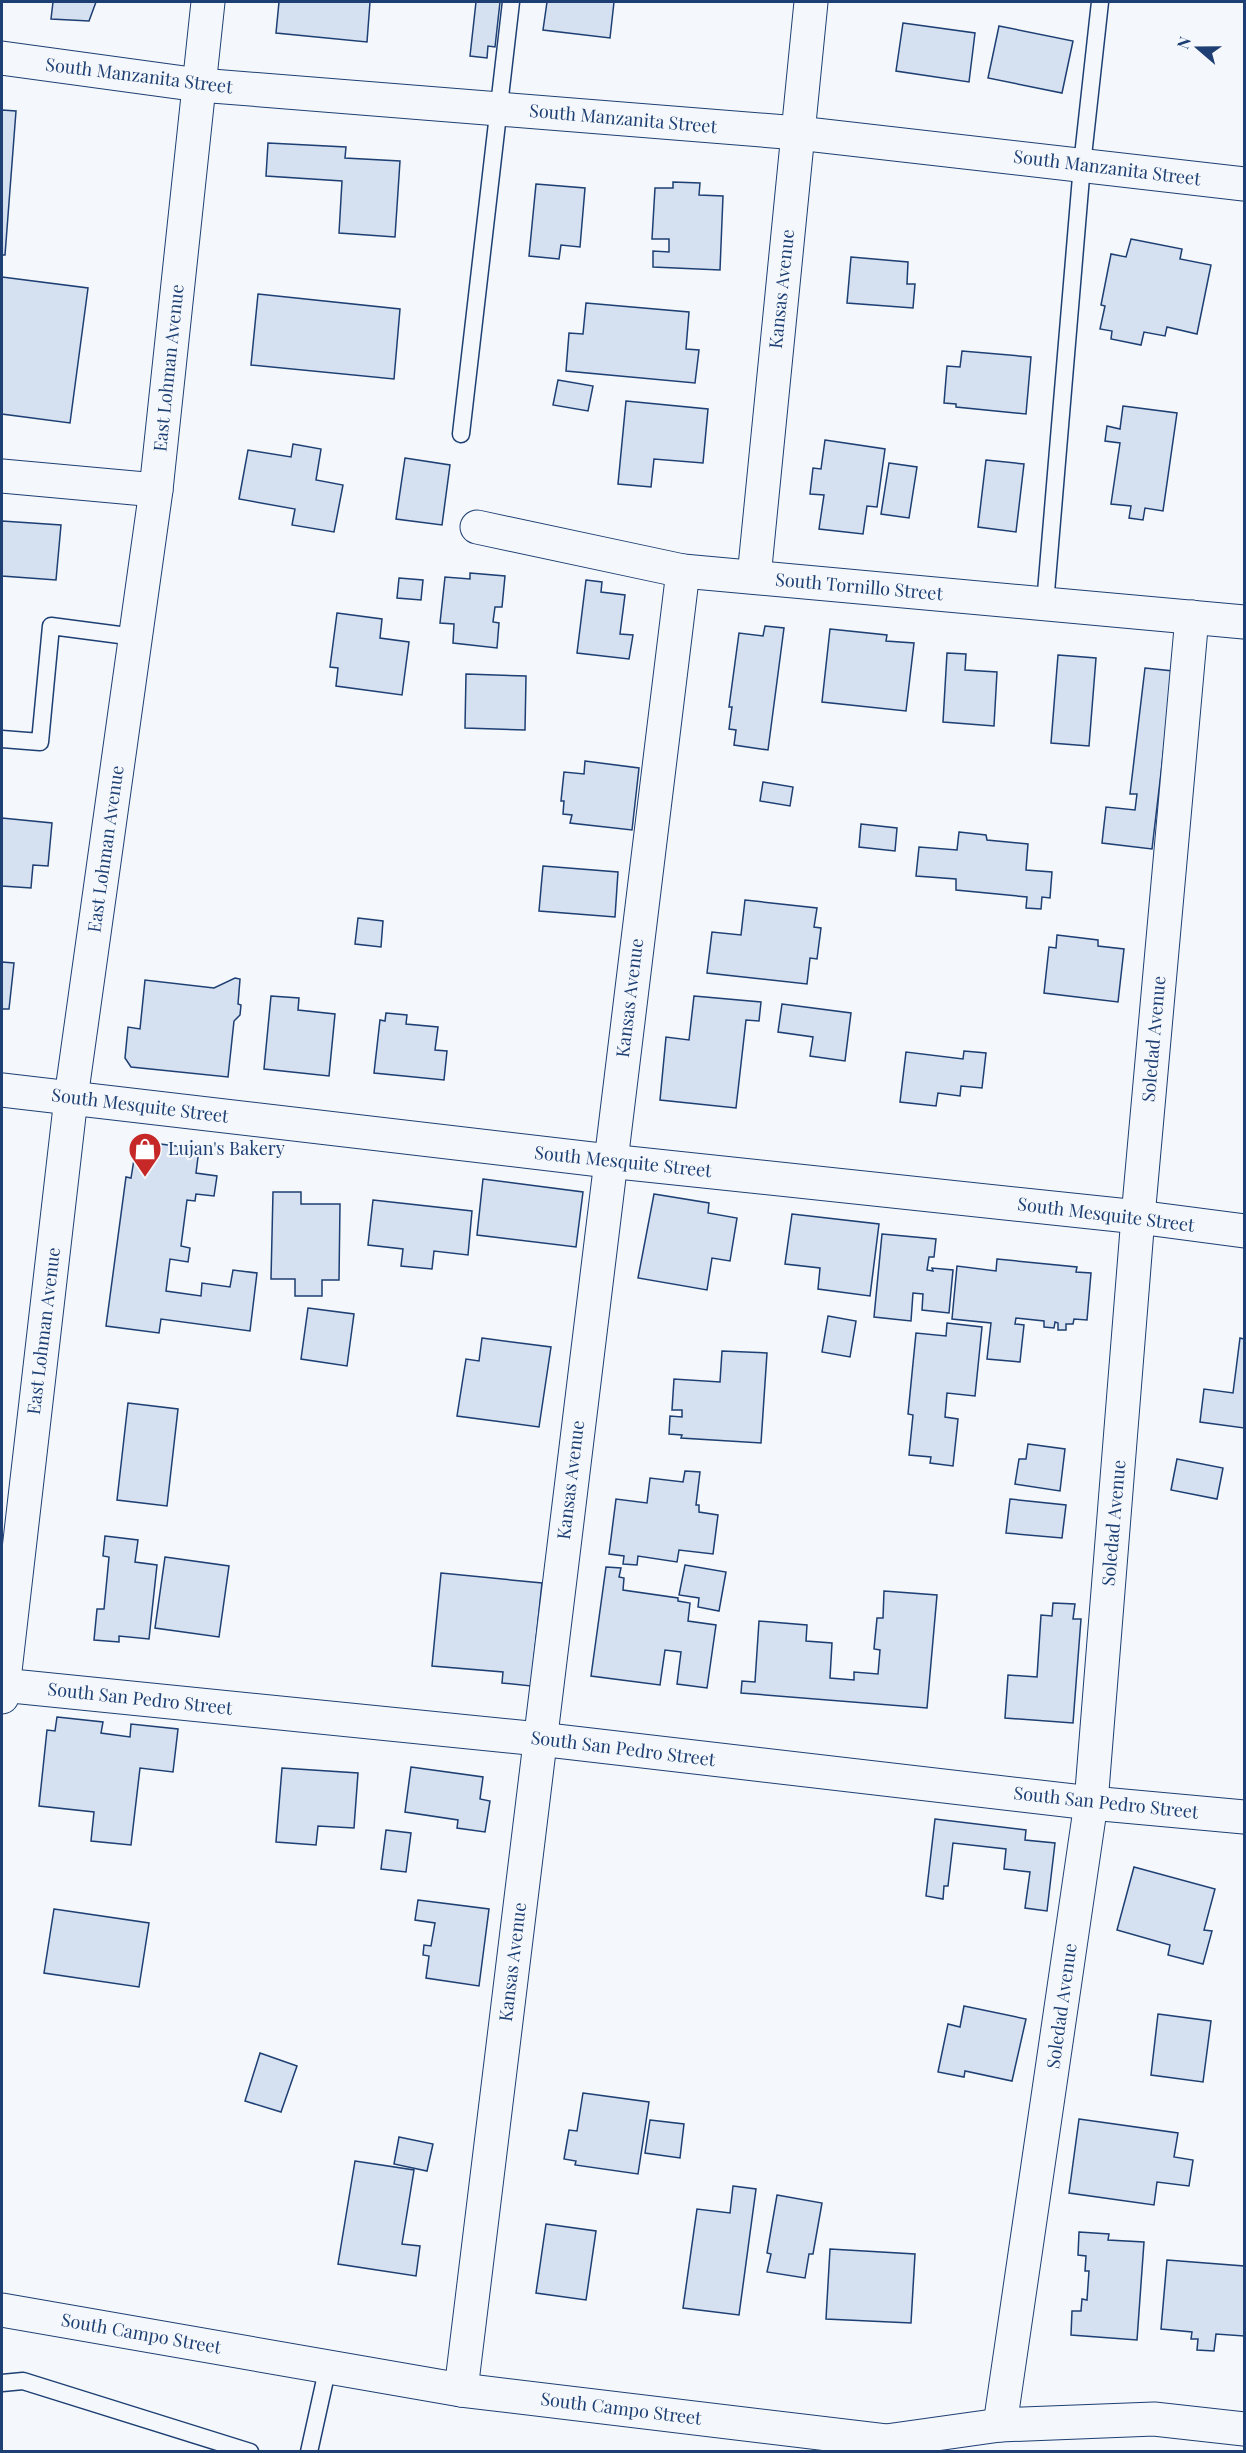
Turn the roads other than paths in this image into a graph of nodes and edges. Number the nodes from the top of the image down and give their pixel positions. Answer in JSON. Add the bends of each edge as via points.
{"nodes":[{"id":1,"x":208,"y":2,"type":"edge"},
{"id":2,"x":511,"y":2,"type":"edge"},
{"id":3,"x":811,"y":2,"type":"edge"},
{"id":4,"x":1100,"y":2,"type":"edge"},
{"id":5,"x":2,"y":58,"type":"edge"},
{"id":6,"x":199,"y":86,"type":"junction"},
{"id":7,"x":499,"y":109,"type":"junction"},
{"id":8,"x":798,"y":133,"type":"junction"},
{"id":9,"x":1082,"y":165,"type":"junction"},
{"id":10,"x":1245,"y":184,"type":"edge"},
{"id":11,"x":461,"y":434,"type":"dead end"},
{"id":12,"x":2,"y":476,"type":"edge"},
{"id":13,"x":156,"y":490,"type":"junction"},
{"id":14,"x":477,"y":527,"type":"dead end"},
{"id":15,"x":683,"y":571,"type":"junction"},
{"id":16,"x":754,"y":577,"type":"junction"},
{"id":17,"x":1045,"y":604,"type":"junction"},
{"id":18,"x":1192,"y":617,"type":"junction"},
{"id":19,"x":1245,"y":622,"type":"edge"},
{"id":20,"x":135,"y":637,"type":"junction"},
{"id":21,"x":2,"y":739,"type":"edge"},
{"id":22,"x":2,"y":1090,"type":"edge"},
{"id":23,"x":71,"y":1098,"type":"junction"},
{"id":24,"x":609,"y":1161,"type":"junction"},
{"id":25,"x":1138,"y":1217,"type":"junction"},
{"id":26,"x":1245,"y":1231,"type":"edge"},
{"id":27,"x":2,"y":1689,"type":"edge"},
{"id":28,"x":540,"y":1739,"type":"junction"},
{"id":29,"x":1091,"y":1803,"type":"junction"},
{"id":30,"x":1245,"y":1817,"type":"edge"},
{"id":31,"x":2,"y":2310,"type":"edge"},
{"id":32,"x":328,"y":2366,"type":"junction"},
{"id":33,"x":2,"y":2384,"type":"edge"},
{"id":34,"x":461,"y":2390,"type":"junction"},
{"id":35,"x":1000,"y":2425,"type":"junction"},
{"id":36,"x":1245,"y":2429,"type":"edge"},
{"id":37,"x":886,"y":2446,"type":"edge"},
{"id":38,"x":250,"y":2451,"type":"edge"},
{"id":39,"x":309,"y":2451,"type":"edge"}],
"edges":[{"from":1,"to":6,"type":"street","name":"East Lohman Avenue"},
{"from":2,"to":7,"type":"lane"},
{"from":3,"to":8,"type":"street","name":"Kansas Avenue"},
{"from":4,"to":9,"type":"lane"},
{"from":5,"to":6,"type":"street","name":"South Manzanita Street"},
{"from":6,"to":7,"type":"street","name":"South Manzanita Street"},
{"from":6,"to":13,"type":"street","name":"East Lohman Avenue"},
{"from":7,"to":8,"type":"street","name":"South Manzanita Street"},
{"from":7,"to":11,"type":"lane"},
{"from":8,"to":9,"type":"street","name":"South Manzanita Street"},
{"from":8,"to":16,"type":"street","name":"Kansas Avenue"},
{"from":9,"to":10,"type":"street","name":"South Manzanita Street"},
{"from":9,"to":17,"type":"lane"},
{"from":12,"to":13,"type":"street"},
{"from":13,"to":20,"type":"street","name":"East Lohman Avenue"},
{"from":14,"to":15,"type":"street","name":"South Tornillo Street"},
{"from":15,"to":16,"type":"street","name":"South Tornillo Street"},
{"from":15,"to":24,"type":"street","name":"Kansas Avenue"},
{"from":16,"to":17,"type":"street","name":"South Tornillo Street"},
{"from":17,"to":18,"type":"street","name":"South Tornillo Street"},
{"from":18,"to":19,"type":"street","name":"South Tornillo Street"},
{"from":18,"to":25,"type":"street","name":"Soledad Avenue"},
{"from":20,"to":21,"type":"lane","via":[[51,626],[40,742]]},
{"from":20,"to":23,"type":"street","name":"East Lohman Avenue"},
{"from":22,"to":23,"type":"street","name":"South Mesquite Street"},
{"from":23,"to":24,"type":"street","name":"South Mesquite Street"},
{"from":23,"to":27,"type":"street","name":"East Lohman Avenue"},
{"from":24,"to":25,"type":"street","name":"South Mesquite Street"},
{"from":24,"to":28,"type":"street","name":"Kansas Avenue"},
{"from":25,"to":26,"type":"street","name":"South Mesquite Street"},
{"from":25,"to":29,"type":"street","name":"Soledad Avenue"},
{"from":27,"to":28,"type":"street","name":"South San Pedro Street"},
{"from":28,"to":29,"type":"street","name":"South San Pedro Street"},
{"from":28,"to":34,"type":"street","name":"Kansas Avenue"},
{"from":29,"to":30,"type":"street","name":"South San Pedro Street"},
{"from":29,"to":35,"type":"street","name":"Soledad Avenue"},
{"from":31,"to":32,"type":"street","name":"South Campo Street"},
{"from":32,"to":34,"type":"street","name":"South Campo Street"},
{"from":32,"to":39,"type":"lane"},
{"from":33,"to":38,"type":"lane","via":[[22,2381]]},
{"from":34,"to":37,"type":"street","name":"South Campo Street"},
{"from":35,"to":36,"type":"street","name":"South Campo Street","via":[[1154,2419]]},
{"from":35,"to":37,"type":"street","name":"South Campo Street"}]}
